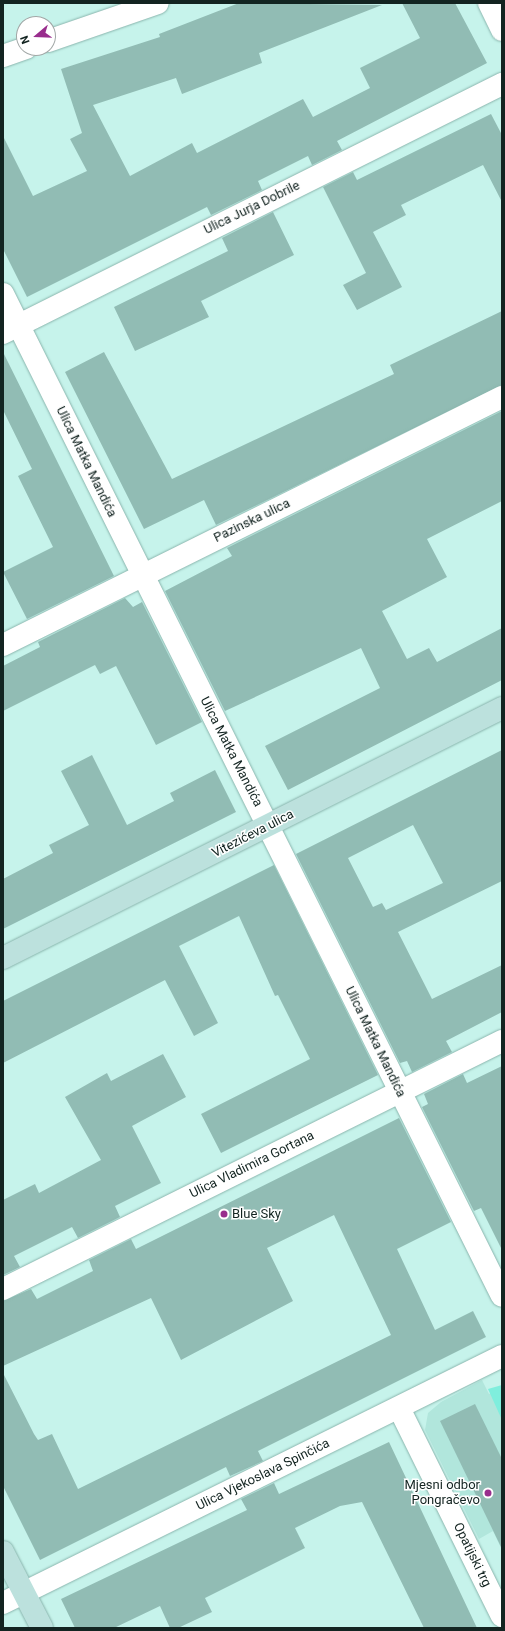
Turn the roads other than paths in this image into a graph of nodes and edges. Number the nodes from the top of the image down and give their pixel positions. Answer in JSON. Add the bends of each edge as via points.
{"nodes":[{"id":1,"x":158,"y":3,"type":"edge"},
{"id":2,"x":489,"y":3,"type":"edge"},
{"id":3,"x":502,"y":30,"type":"edge"},
{"id":4,"x":56,"y":38,"type":"edge"},
{"id":5,"x":16,"y":51,"type":"edge"},
{"id":6,"x":3,"y":56,"type":"edge"},
{"id":7,"x":502,"y":84,"type":"edge"},
{"id":8,"x":3,"y":294,"type":"edge"},
{"id":9,"x":11,"y":329,"type":"edge"},
{"id":10,"x":502,"y":397,"type":"edge"},
{"id":11,"x":142,"y":576,"type":"junction"},
{"id":12,"x":3,"y":645,"type":"edge"},
{"id":13,"x":502,"y":708,"type":"edge"},
{"id":14,"x":268,"y":826,"type":"junction"},
{"id":15,"x":3,"y":958,"type":"edge"},
{"id":16,"x":502,"y":1041,"type":"edge"},
{"id":17,"x":399,"y":1092,"type":"junction"},
{"id":18,"x":3,"y":1289,"type":"edge"},
{"id":19,"x":502,"y":1296,"type":"edge"},
{"id":20,"x":502,"y":1356,"type":"edge"},
{"id":21,"x":399,"y":1408,"type":"junction"},
{"id":22,"x":3,"y":1552,"type":"edge"},
{"id":23,"x":24,"y":1593,"type":"junction"},
{"id":24,"x":3,"y":1603,"type":"edge"},
{"id":25,"x":502,"y":1616,"type":"edge"},
{"id":26,"x":42,"y":1628,"type":"edge"}],
"edges":[{"from":1,"to":4,"type":"street"},
{"from":2,"to":3,"type":"street"},
{"from":5,"to":6,"type":"street"},
{"from":7,"to":9,"type":"street","name":"Ulica Jurja Dobrile"},
{"from":8,"to":9,"type":"street","name":"Ulica Matka Mandića"},
{"from":9,"to":11,"type":"street","name":"Ulica Matka Mandića"},
{"from":10,"to":11,"type":"street","name":"Pazinska ulica"},
{"from":11,"to":12,"type":"street","name":"Pazinska ulica"},
{"from":11,"to":14,"type":"street","name":"Ulica Matka Mandića"},
{"from":13,"to":14,"type":"street","name":"Vitezićeva ulica"},
{"from":14,"to":15,"type":"street","name":"Vitezićeva ulica"},
{"from":14,"to":17,"type":"street","name":"Ulica Matka Mandića"},
{"from":16,"to":17,"type":"street","name":"Ulica Vladimira Gortana"},
{"from":17,"to":18,"type":"street","name":"Ulica Vladimira Gortana"},
{"from":17,"to":19,"type":"street","name":"Ulica Matka Mandića"},
{"from":20,"to":21,"type":"street","name":"Ulica Vjekoslava Spinčića"},
{"from":21,"to":23,"type":"street","name":"Ulica Vjekoslava Spinčića"},
{"from":21,"to":25,"type":"street","name":"Opatijski trg"},
{"from":22,"to":23,"type":"street"},
{"from":23,"to":24,"type":"street","name":"Ulica Vjekoslava Spinčića"},
{"from":23,"to":26,"type":"street"}]}
